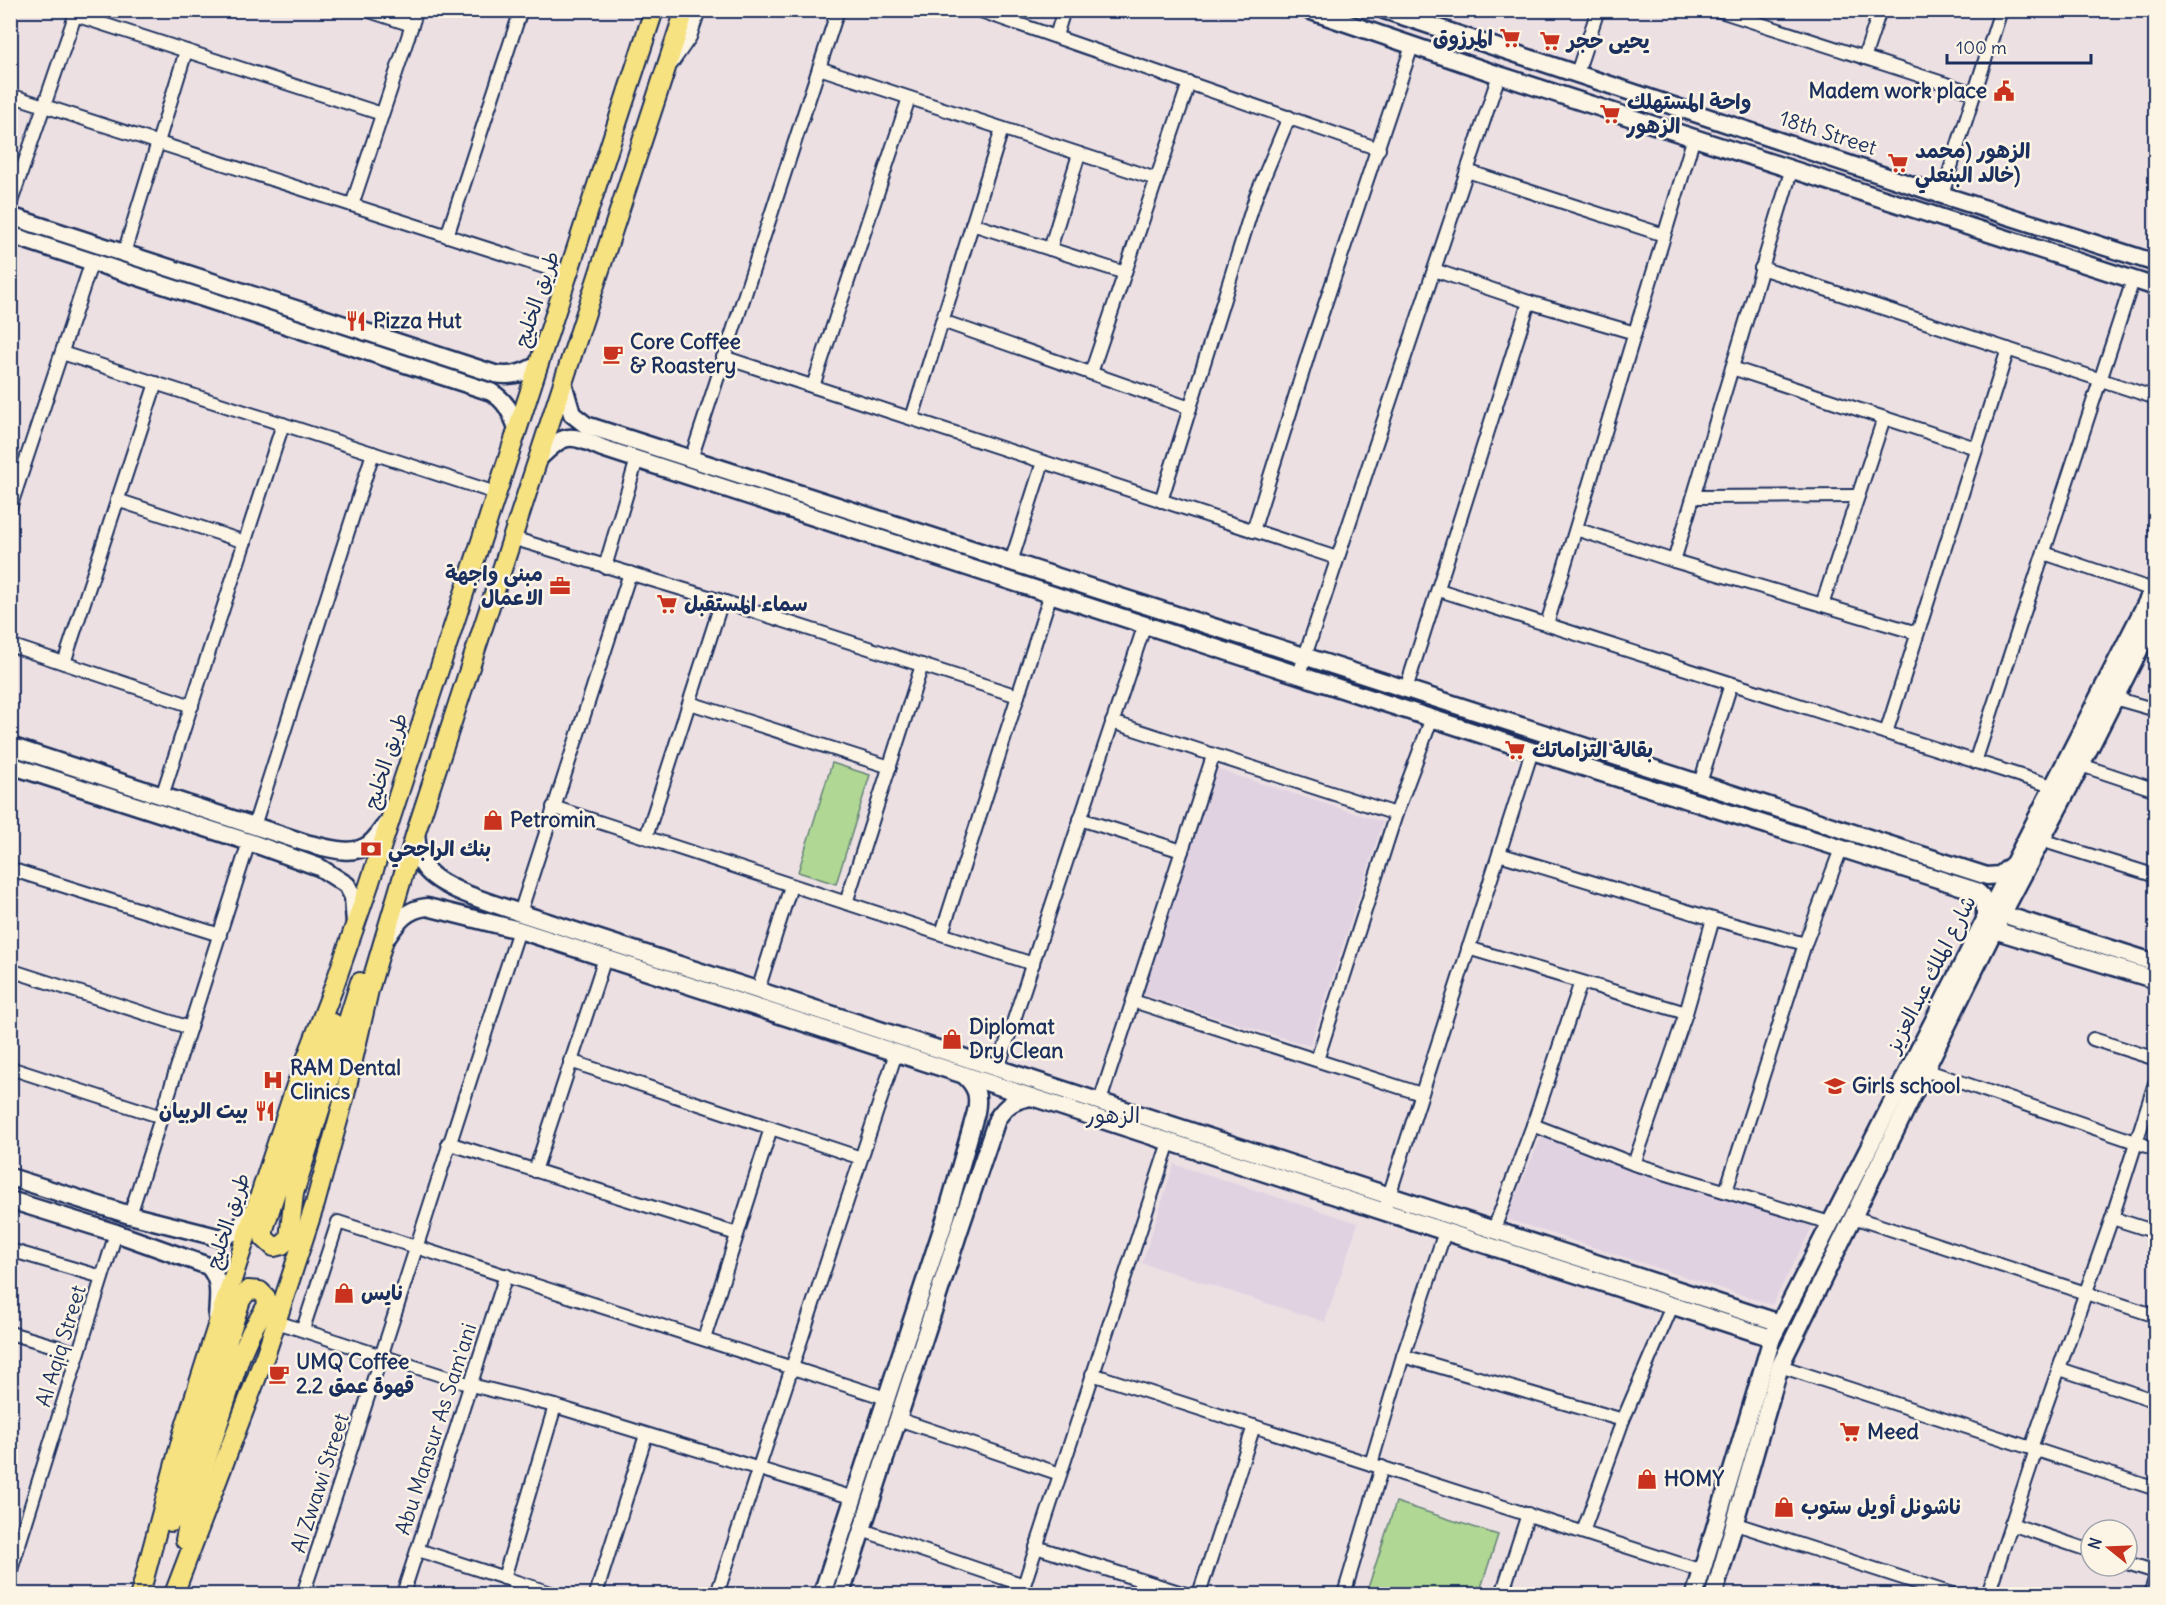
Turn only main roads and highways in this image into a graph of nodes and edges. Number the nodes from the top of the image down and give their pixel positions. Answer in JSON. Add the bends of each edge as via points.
{"nodes":[{"id":1,"x":654,"y":10,"type":"edge"},
{"id":2,"x":685,"y":10,"type":"edge"},
{"id":3,"x":407,"y":863,"type":"junction"},
{"id":4,"x":368,"y":888,"type":"junction"},
{"id":5,"x":142,"y":1594,"type":"edge"},
{"id":6,"x":174,"y":1594,"type":"edge"}],
"edges":[{"from":1,"to":4,"type":"main road","name":"طريق الخليج"},
{"from":2,"to":3,"type":"main road"},
{"from":3,"to":4,"type":"main road","via":[[382,914],[349,1016],[294,1193],[288,1239],[274,1247],[264,1238],[264,1229],[357,950]]},
{"from":3,"to":6,"type":"main road","via":[[367,999],[326,1167],[277,1322]]},
{"from":4,"to":5,"type":"main road","name":"طريق الخليج","via":[[295,1088],[216,1326],[176,1458]]},
{"from":5,"to":6,"type":"main road","via":[[158,1563],[241,1300],[248,1290],[256,1289],[264,1293],[267,1305],[244,1348],[194,1500]]}]}
